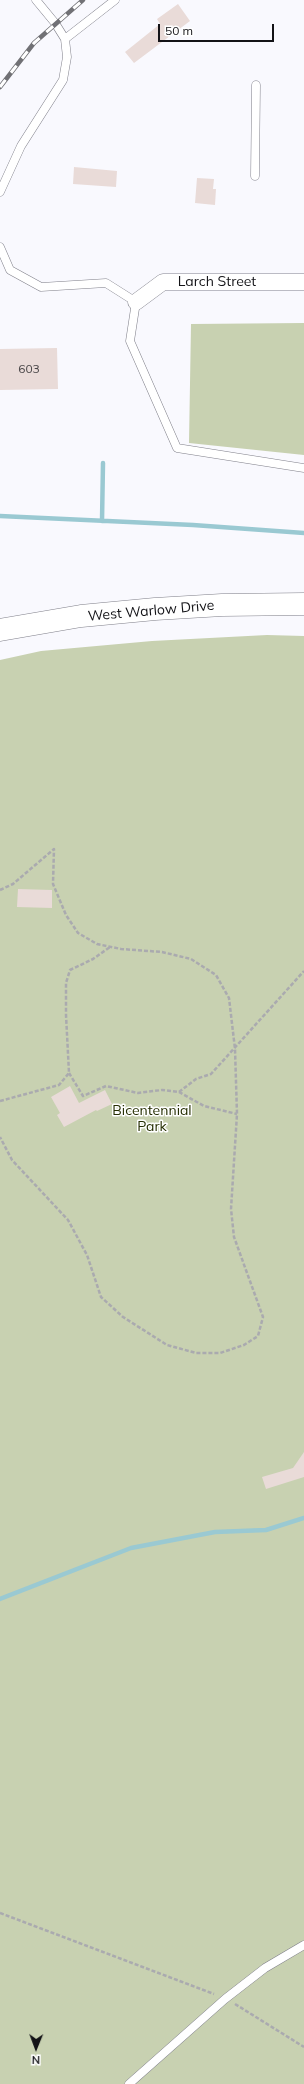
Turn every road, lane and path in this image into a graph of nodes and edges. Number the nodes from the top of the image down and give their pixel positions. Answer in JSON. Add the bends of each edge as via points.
{"nodes":[{"id":1,"x":36,"y":0,"type":"edge"},
{"id":2,"x":114,"y":0,"type":"edge"},
{"id":3,"x":65,"y":39,"type":"junction"},
{"id":4,"x":256,"y":85,"type":"dead end"},
{"id":5,"x":255,"y":176,"type":"dead end"},
{"id":6,"x":0,"y":192,"type":"edge"},
{"id":7,"x":0,"y":247,"type":"edge"},
{"id":8,"x":304,"y":282,"type":"edge"},
{"id":9,"x":136,"y":302,"type":"junction"},
{"id":10,"x":304,"y":468,"type":"edge"},
{"id":11,"x":304,"y":604,"type":"edge"},
{"id":12,"x":0,"y":630,"type":"edge"},
{"id":13,"x":0,"y":890,"type":"edge"},
{"id":14,"x":110,"y":947,"type":"junction"},
{"id":15,"x":304,"y":971,"type":"edge"},
{"id":16,"x":235,"y":1049,"type":"junction"},
{"id":17,"x":69,"y":1073,"type":"junction"},
{"id":18,"x":179,"y":1092,"type":"junction"},
{"id":19,"x":0,"y":1101,"type":"edge"},
{"id":20,"x":237,"y":1114,"type":"junction"},
{"id":21,"x":0,"y":1137,"type":"edge"},
{"id":22,"x":0,"y":1913,"type":"edge"},
{"id":23,"x":304,"y":1945,"type":"edge"},
{"id":24,"x":225,"y":1998,"type":"junction"},
{"id":25,"x":304,"y":2047,"type":"edge"},
{"id":26,"x":129,"y":2084,"type":"edge"}],
"edges":[{"from":1,"to":3,"type":"lane"},
{"from":2,"to":3,"type":"lane"},
{"from":3,"to":6,"type":"lane","via":[[67,57],[63,80],[21,146]]},
{"from":4,"to":5,"type":"lane"},
{"from":7,"to":9,"type":"lane","via":[[10,270],[40,287],[106,283]]},
{"from":8,"to":9,"type":"street","name":"Larch Street","via":[[162,282]]},
{"from":9,"to":10,"type":"lane","via":[[130,341],[177,448]]},
{"from":11,"to":12,"type":"street","name":"West Warlow Drive","via":[[155,609],[81,616]]},
{"from":13,"to":14,"type":"path","via":[[13,884],[54,849],[53,884],[66,915],[78,933],[98,944]]},
{"from":14,"to":16,"type":"path","via":[[162,952],[191,959],[216,976],[229,998]]},
{"from":14,"to":17,"type":"path","via":[[70,970],[66,983]]},
{"from":15,"to":16,"type":"path"},
{"from":16,"to":18,"type":"path","via":[[211,1074],[196,1079]]},
{"from":16,"to":20,"type":"path"},
{"from":17,"to":18,"type":"path","via":[[83,1096],[106,1086],[138,1093],[162,1090]]},
{"from":17,"to":19,"type":"path","via":[[59,1084]]},
{"from":18,"to":20,"type":"path","via":[[204,1106]]},
{"from":20,"to":21,"type":"path","via":[[231,1209],[234,1237],[263,1317],[258,1336],[244,1345],[220,1353],[196,1353],[168,1345],[123,1318],[101,1297],[87,1255],[68,1220],[12,1160]]},
{"from":22,"to":24,"type":"path"},
{"from":23,"to":24,"type":"lane","via":[[265,1968]]},
{"from":24,"to":25,"type":"path"},
{"from":24,"to":26,"type":"lane"}]}
